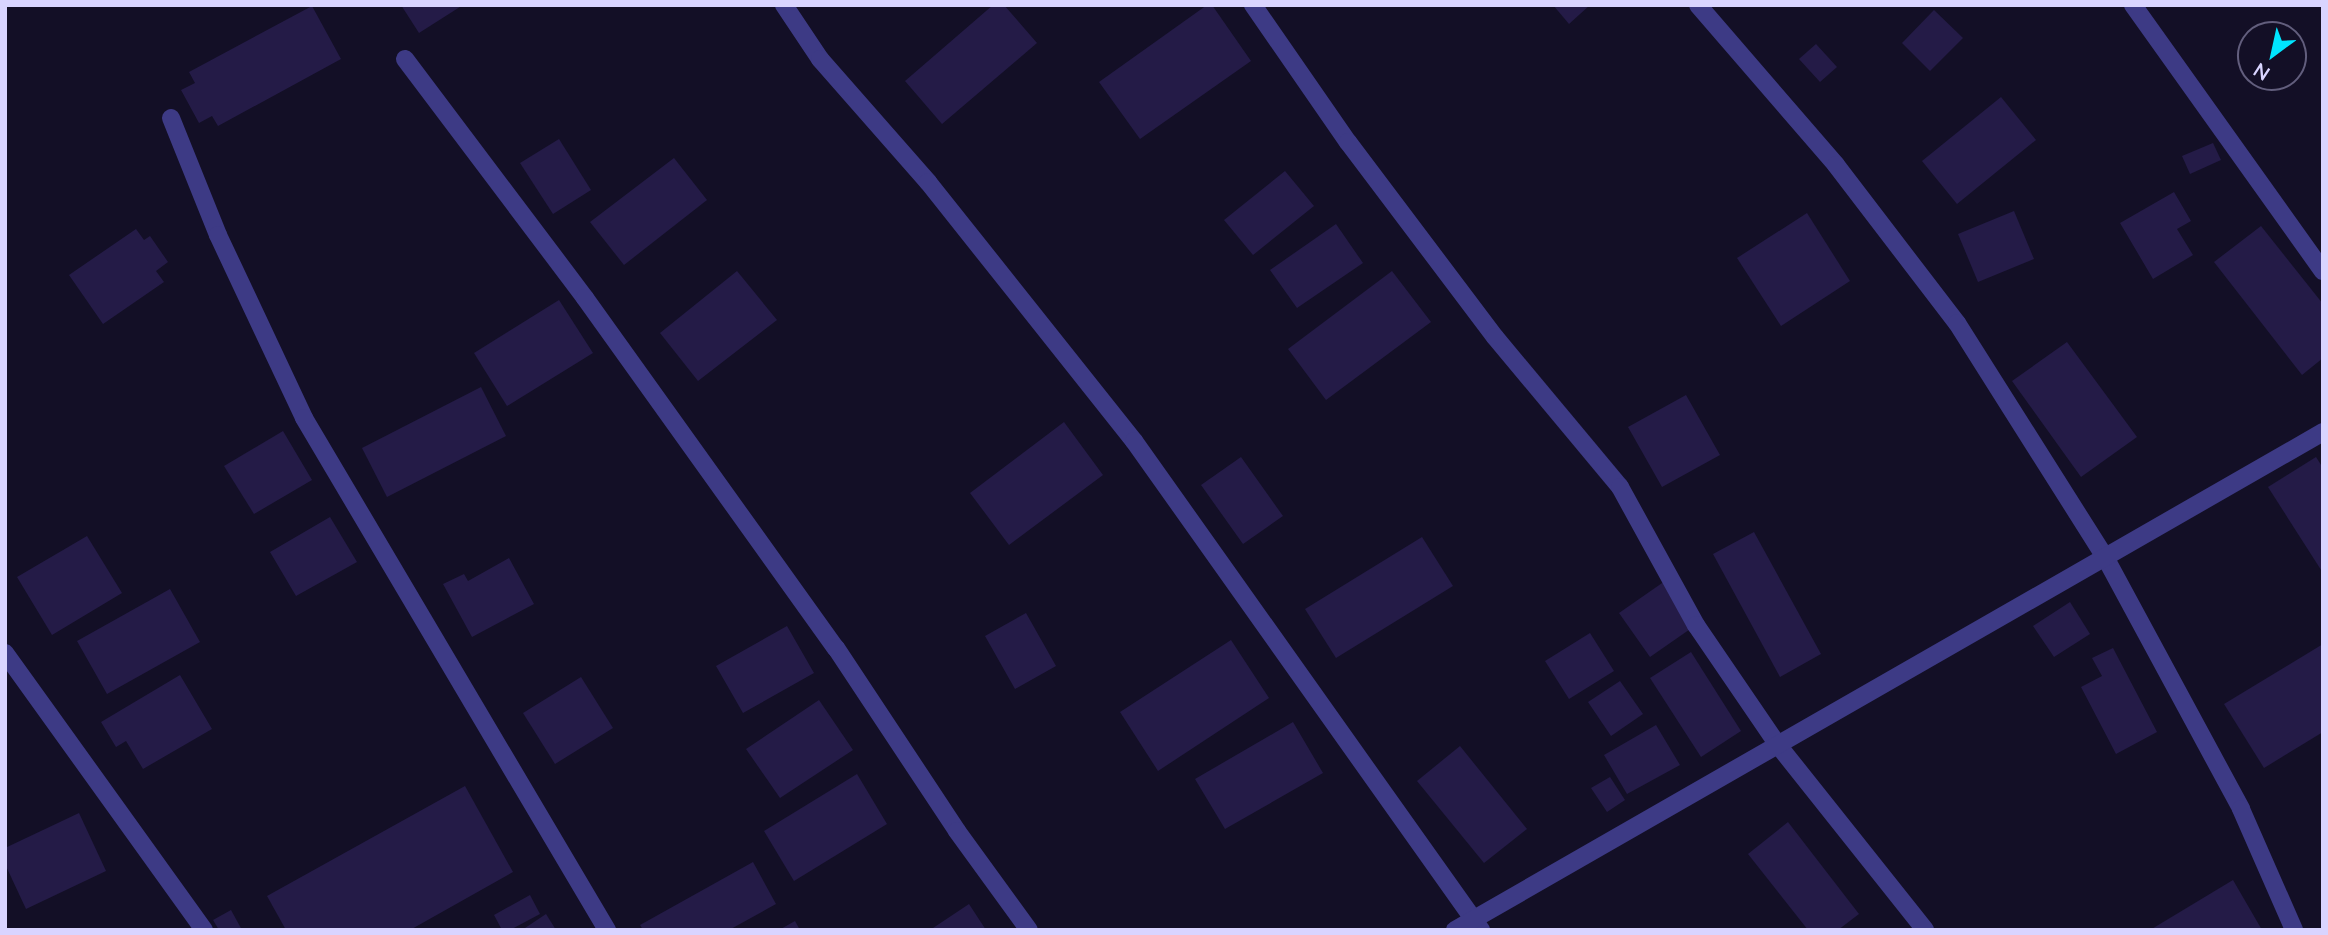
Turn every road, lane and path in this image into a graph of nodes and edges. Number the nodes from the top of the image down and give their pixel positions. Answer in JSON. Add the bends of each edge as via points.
{"nodes":[{"id":1,"x":784,"y":5,"type":"edge"},
{"id":2,"x":1253,"y":5,"type":"edge"},
{"id":3,"x":1698,"y":5,"type":"edge"},
{"id":4,"x":2133,"y":5,"type":"edge"},
{"id":5,"x":405,"y":59,"type":"dead end"},
{"id":6,"x":171,"y":118,"type":"dead end"},
{"id":7,"x":2323,"y":271,"type":"edge"},
{"id":8,"x":2323,"y":432,"type":"edge"},
{"id":9,"x":2105,"y":557,"type":"junction"},
{"id":10,"x":5,"y":653,"type":"edge"},
{"id":11,"x":1778,"y":745,"type":"junction"},
{"id":12,"x":1477,"y":924,"type":"edge"},
{"id":13,"x":204,"y":930,"type":"edge"},
{"id":14,"x":607,"y":930,"type":"edge"},
{"id":15,"x":1029,"y":930,"type":"edge"},
{"id":16,"x":1455,"y":930,"type":"edge"},
{"id":17,"x":1925,"y":930,"type":"edge"},
{"id":18,"x":2294,"y":930,"type":"edge"}],
"edges":[{"from":1,"to":12,"type":"street","via":[[820,59],[928,182],[1134,441]]},
{"from":2,"to":11,"type":"street","via":[[1348,142],[1495,337],[1620,487],[1696,625]]},
{"from":3,"to":9,"type":"street","via":[[1836,165],[1957,323]]},
{"from":4,"to":7,"type":"street"},
{"from":5,"to":15,"type":"street","via":[[585,298],[820,625]]},
{"from":6,"to":14,"type":"street","via":[[218,235],[304,418]]},
{"from":8,"to":9,"type":"street"},
{"from":9,"to":11,"type":"street"},
{"from":9,"to":18,"type":"street","via":[[2241,809]]},
{"from":10,"to":13,"type":"street"},
{"from":11,"to":12,"type":"street"},
{"from":11,"to":17,"type":"street"},
{"from":12,"to":16,"type":"street"}]}
